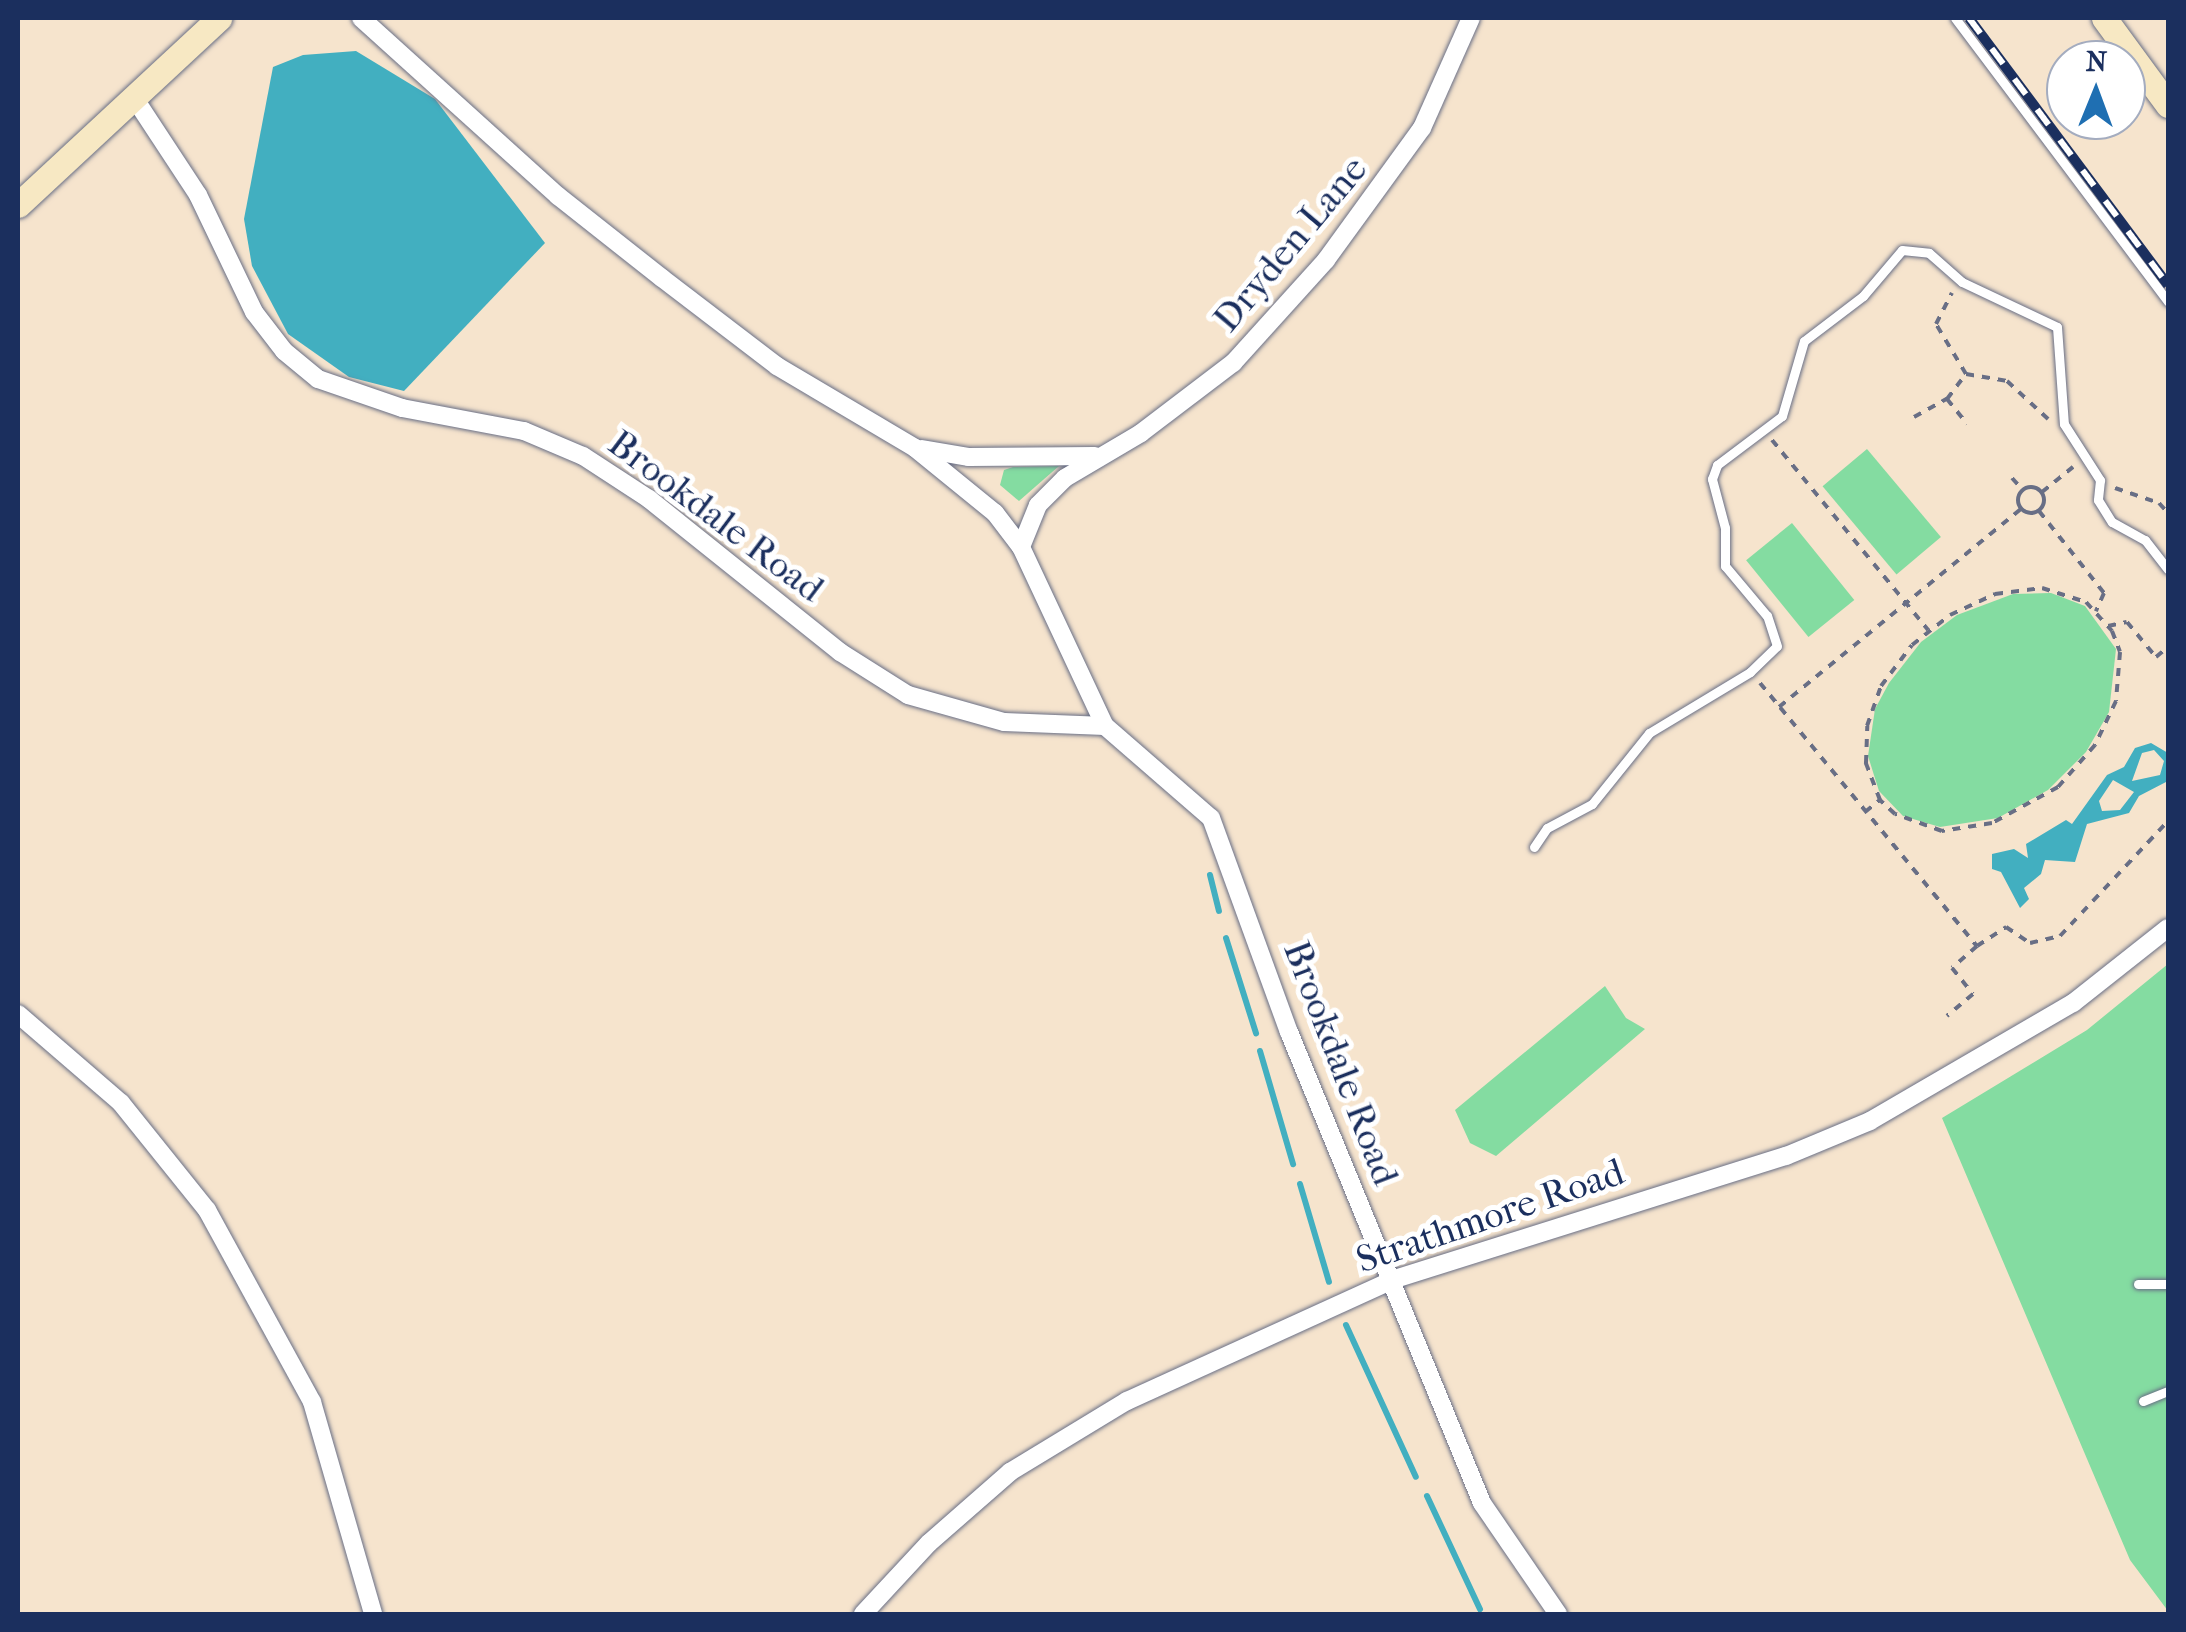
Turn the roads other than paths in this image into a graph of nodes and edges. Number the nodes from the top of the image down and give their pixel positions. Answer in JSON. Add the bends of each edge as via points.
{"nodes":[{"id":1,"x":219,"y":18,"type":"edge"},
{"id":2,"x":361,"y":18,"type":"edge"},
{"id":3,"x":1471,"y":18,"type":"edge"},
{"id":4,"x":1954,"y":18,"type":"edge"},
{"id":5,"x":2104,"y":18,"type":"edge"},
{"id":6,"x":133,"y":96,"type":"junction"},
{"id":7,"x":2168,"y":106,"type":"edge"},
{"id":8,"x":18,"y":204,"type":"edge"},
{"id":9,"x":2168,"y":302,"type":"edge"},
{"id":10,"x":915,"y":448,"type":"junction"},
{"id":11,"x":1096,"y":456,"type":"junction"},
{"id":12,"x":1021,"y":548,"type":"junction"},
{"id":13,"x":2168,"y":569,"type":"edge"},
{"id":14,"x":1105,"y":726,"type":"junction"},
{"id":15,"x":1534,"y":847,"type":"dead end"},
{"id":16,"x":2168,"y":928,"type":"edge"},
{"id":17,"x":18,"y":1014,"type":"edge"},
{"id":18,"x":1392,"y":1280,"type":"junction"},
{"id":19,"x":2138,"y":1284,"type":"dead end"},
{"id":20,"x":2168,"y":1284,"type":"edge"},
{"id":21,"x":2168,"y":1391,"type":"edge"},
{"id":22,"x":2143,"y":1400,"type":"dead end"},
{"id":23,"x":373,"y":1614,"type":"edge"},
{"id":24,"x":863,"y":1614,"type":"edge"},
{"id":25,"x":1558,"y":1614,"type":"edge"}],
"edges":[{"from":1,"to":6,"type":"street"},
{"from":2,"to":10,"type":"street","name":"Brookdale Road","via":[[558,196],[662,278],[777,366]]},
{"from":3,"to":11,"type":"street","name":"Dryden Lane","via":[[1422,128],[1326,260],[1233,362],[1141,433]]},
{"from":4,"to":9,"type":"lane"},
{"from":5,"to":7,"type":"street"},
{"from":6,"to":8,"type":"street"},
{"from":6,"to":14,"type":"street","name":"Brookdale Road","via":[[198,195],[254,312],[284,351],[318,379],[402,408],[524,430],[584,456],[649,499],[840,652],[908,694],[1004,722]]},
{"from":10,"to":11,"type":"street","name":"Dryden Lane","via":[[969,457]]},
{"from":10,"to":12,"type":"street","name":"Brookdale Road","via":[[968,486]]},
{"from":11,"to":12,"type":"street","name":"Dryden Lane","via":[[1038,505]]},
{"from":12,"to":14,"type":"street","name":"Brookdale Road"},
{"from":13,"to":15,"type":"lane","via":[[2145,540],[2112,522],[2098,500],[2100,480],[2063,412],[2056,327],[1960,280],[1928,253],[1902,250],[1864,296],[1804,341],[1792,398],[1766,433],[1727,457],[1712,480],[1725,528],[1725,566],[1776,630],[1777,646],[1750,672],[1650,733],[1592,804],[1547,828]]},
{"from":14,"to":18,"type":"street","name":"Brookdale Road","via":[[1211,818],[1289,1032]]},
{"from":16,"to":18,"type":"street","name":"Strathmore Road","via":[[2074,1003],[1870,1121],[1786,1156]]},
{"from":17,"to":23,"type":"street","via":[[121,1104],[207,1210],[312,1402]]},
{"from":18,"to":24,"type":"street","name":"Strathmore Road","via":[[1169,1380],[1051,1444],[960,1514]]},
{"from":18,"to":25,"type":"street","name":"Brookdale Road","via":[[1482,1502]]},
{"from":19,"to":20,"type":"lane"},
{"from":21,"to":22,"type":"lane"}]}
